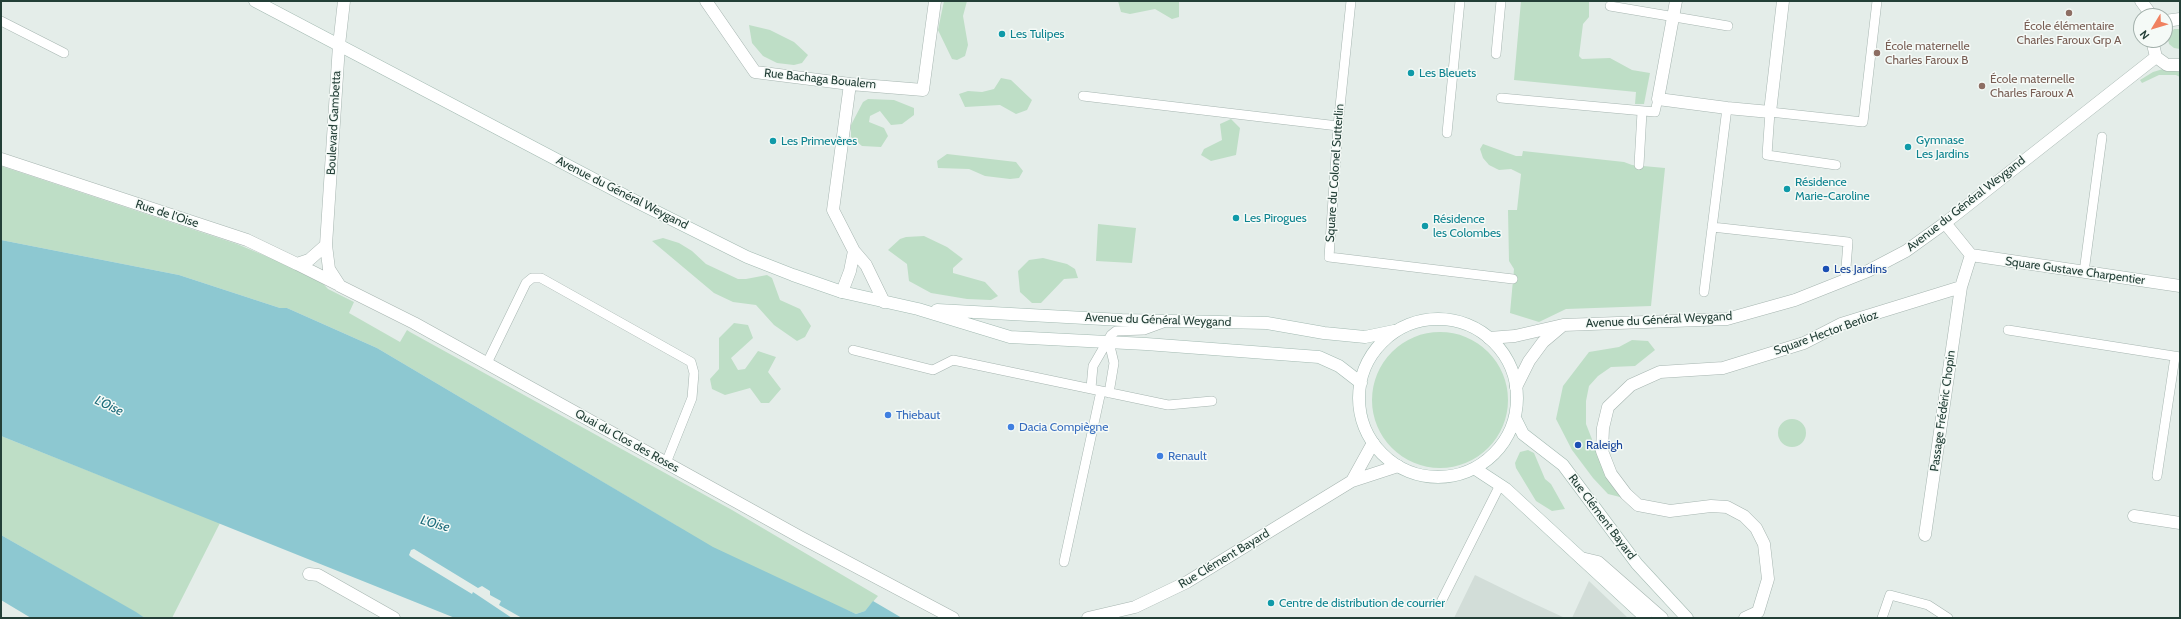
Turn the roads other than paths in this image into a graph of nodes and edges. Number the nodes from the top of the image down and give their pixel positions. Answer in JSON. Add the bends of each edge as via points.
{"nodes":[{"id":1,"x":255,"y":1,"type":"edge"},
{"id":2,"x":344,"y":1,"type":"edge"},
{"id":3,"x":706,"y":1,"type":"edge"},
{"id":4,"x":935,"y":1,"type":"edge"},
{"id":5,"x":1351,"y":1,"type":"edge"},
{"id":6,"x":1460,"y":1,"type":"edge"},
{"id":7,"x":1501,"y":1,"type":"edge"},
{"id":8,"x":1676,"y":1,"type":"edge"},
{"id":9,"x":1783,"y":1,"type":"edge"},
{"id":10,"x":1877,"y":1,"type":"edge"},
{"id":11,"x":1610,"y":6,"type":"dead end"},
{"id":12,"x":1673,"y":17,"type":"junction"},
{"id":13,"x":1,"y":20,"type":"edge"},
{"id":14,"x":1728,"y":26,"type":"dead end"},
{"id":15,"x":339,"y":45,"type":"junction"},
{"id":16,"x":2154,"y":48,"type":"edge"},
{"id":17,"x":64,"y":53,"type":"dead end"},
{"id":18,"x":1496,"y":54,"type":"dead end"},
{"id":19,"x":2156,"y":57,"type":"junction"},
{"id":20,"x":2180,"y":65,"type":"edge"},
{"id":21,"x":850,"y":84,"type":"junction"},
{"id":22,"x":1083,"y":96,"type":"dead end"},
{"id":23,"x":1502,"y":98,"type":"dead end"},
{"id":24,"x":1658,"y":99,"type":"junction"},
{"id":25,"x":1726,"y":108,"type":"junction"},
{"id":26,"x":1642,"y":112,"type":"junction"},
{"id":27,"x":1770,"y":112,"type":"junction"},
{"id":28,"x":1338,"y":126,"type":"junction"},
{"id":29,"x":1447,"y":133,"type":"dead end"},
{"id":30,"x":2102,"y":137,"type":"dead end"},
{"id":31,"x":1,"y":159,"type":"edge"},
{"id":32,"x":1639,"y":165,"type":"dead end"},
{"id":33,"x":1836,"y":165,"type":"dead end"},
{"id":34,"x":1945,"y":222,"type":"junction"},
{"id":35,"x":1712,"y":227,"type":"junction"},
{"id":36,"x":326,"y":245,"type":"junction"},
{"id":37,"x":854,"y":251,"type":"junction"},
{"id":38,"x":1970,"y":255,"type":"junction"},
{"id":39,"x":297,"y":264,"type":"junction"},
{"id":40,"x":2084,"y":272,"type":"junction"},
{"id":41,"x":1513,"y":279,"type":"dead end"},
{"id":42,"x":1845,"y":280,"type":"junction"},
{"id":43,"x":340,"y":286,"type":"junction"},
{"id":44,"x":2180,"y":286,"type":"edge"},
{"id":45,"x":1961,"y":287,"type":"junction"},
{"id":46,"x":842,"y":292,"type":"junction"},
{"id":47,"x":1704,"y":292,"type":"dead end"},
{"id":48,"x":884,"y":302,"type":"junction"},
{"id":49,"x":918,"y":309,"type":"junction"},
{"id":50,"x":1169,"y":321,"type":"junction"},
{"id":51,"x":1563,"y":325,"type":"junction"},
{"id":52,"x":1397,"y":330,"type":"junction"},
{"id":53,"x":2008,"y":330,"type":"dead end"},
{"id":54,"x":1489,"y":338,"type":"junction"},
{"id":55,"x":1109,"y":342,"type":"junction"},
{"id":56,"x":853,"y":350,"type":"dead end"},
{"id":57,"x":2178,"y":357,"type":"edge"},
{"id":58,"x":487,"y":363,"type":"junction"},
{"id":59,"x":1360,"y":383,"type":"junction"},
{"id":60,"x":1516,"y":387,"type":"junction"},
{"id":61,"x":1091,"y":388,"type":"junction"},
{"id":62,"x":1105,"y":392,"type":"junction"},
{"id":63,"x":1212,"y":401,"type":"dead end"},
{"id":64,"x":1516,"y":420,"type":"junction"},
{"id":65,"x":1373,"y":442,"type":"junction"},
{"id":66,"x":666,"y":463,"type":"junction"},
{"id":67,"x":1398,"y":466,"type":"junction"},
{"id":68,"x":1477,"y":470,"type":"junction"},
{"id":69,"x":2157,"y":476,"type":"dead end"},
{"id":70,"x":1352,"y":481,"type":"junction"},
{"id":71,"x":1500,"y":484,"type":"junction"},
{"id":72,"x":2134,"y":516,"type":"dead end"},
{"id":73,"x":2180,"y":523,"type":"edge"},
{"id":74,"x":1925,"y":535,"type":"dead end"},
{"id":75,"x":1582,"y":558,"type":"junction"},
{"id":76,"x":1064,"y":562,"type":"dead end"},
{"id":77,"x":310,"y":574,"type":"dead end"},
{"id":78,"x":1442,"y":600,"type":"dead end"},
{"id":79,"x":1762,"y":615,"type":"edge"},
{"id":80,"x":394,"y":618,"type":"edge"},
{"id":81,"x":952,"y":618,"type":"edge"},
{"id":82,"x":1088,"y":618,"type":"edge"},
{"id":83,"x":1646,"y":618,"type":"edge"},
{"id":84,"x":1662,"y":618,"type":"edge"},
{"id":85,"x":1687,"y":618,"type":"edge"},
{"id":86,"x":1745,"y":618,"type":"edge"},
{"id":87,"x":1882,"y":618,"type":"edge"},
{"id":88,"x":1948,"y":618,"type":"edge"}],
"edges":[{"from":1,"to":15,"type":"street","name":"Avenue du Général Weygand"},
{"from":2,"to":15,"type":"street","name":"Boulevard Gambetta"},
{"from":3,"to":21,"type":"street","name":"Rue Bachaga Boualem","via":[[755,72]]},
{"from":4,"to":21,"type":"street","name":"Rue Bachaga Boualem","via":[[923,90]]},
{"from":5,"to":28,"type":"lane","name":"Square du Colonel Sutterlin"},
{"from":6,"to":29,"type":"lane"},
{"from":7,"to":18,"type":"lane"},
{"from":8,"to":12,"type":"street"},
{"from":9,"to":27,"type":"street"},
{"from":10,"to":27,"type":"lane","via":[[1863,122]]},
{"from":11,"to":12,"type":"lane"},
{"from":12,"to":14,"type":"lane"},
{"from":12,"to":24,"type":"street"},
{"from":13,"to":17,"type":"lane"},
{"from":15,"to":36,"type":"street","name":"Boulevard Gambetta"},
{"from":15,"to":46,"type":"street","name":"Avenue du Général Weygand","via":[[747,257]]},
{"from":16,"to":19,"type":"street"},
{"from":19,"to":20,"type":"street","via":[[2167,64]]},
{"from":19,"to":34,"type":"street","name":"Avenue du Général Weygand"},
{"from":21,"to":37,"type":"street","via":[[833,210]]},
{"from":22,"to":28,"type":"lane"},
{"from":23,"to":26,"type":"lane"},
{"from":24,"to":25,"type":"street"},
{"from":24,"to":26,"type":"lane","via":[[1655,112]]},
{"from":25,"to":27,"type":"street"},
{"from":25,"to":35,"type":"lane"},
{"from":26,"to":32,"type":"lane"},
{"from":27,"to":33,"type":"lane","via":[[1767,155]]},
{"from":28,"to":41,"type":"lane","name":"Square du Colonel Sutterlin","via":[[1329,257]]},
{"from":30,"to":40,"type":"lane"},
{"from":31,"to":39,"type":"street","name":"Rue de l'Oise","via":[[247,240]]},
{"from":34,"to":38,"type":"street"},
{"from":34,"to":42,"type":"street","name":"Avenue du Général Weygand","via":[[1906,251]]},
{"from":35,"to":42,"type":"lane","via":[[1848,242]]},
{"from":35,"to":47,"type":"lane"},
{"from":36,"to":39,"type":"street","via":[[309,260]]},
{"from":36,"to":43,"type":"street","via":[[329,269]]},
{"from":37,"to":46,"type":"street"},
{"from":37,"to":48,"type":"street","via":[[866,265]]},
{"from":38,"to":40,"type":"street","name":"Square Gustave Charpentier"},
{"from":38,"to":45,"type":"street","name":"Passage Frédéric Chopin"},
{"from":39,"to":43,"type":"street","name":"Rue de l'Oise"},
{"from":40,"to":44,"type":"street","name":"Square Gustave Charpentier"},
{"from":42,"to":51,"type":"street","name":"Avenue du Général Weygand","via":[[1795,300],[1727,319]]},
{"from":43,"to":58,"type":"street","name":"Quai du Clos des Roses"},
{"from":45,"to":74,"type":"street","name":"Passage Frédéric Chopin"},
{"from":45,"to":79,"type":"street","name":"Square Hector Berlioz","via":[[1841,324],[1804,343],[1722,368],[1660,372],[1631,385],[1608,407],[1603,428],[1602,451],[1611,474],[1638,505],[1670,511],[1711,506],[1727,507],[1744,516],[1756,528],[1764,544],[1768,563]]},
{"from":46,"to":48,"type":"street","name":"Avenue du Général Weygand"},
{"from":48,"to":49,"type":"street","name":"Avenue du Général Weygand"},
{"from":49,"to":50,"type":"street","name":"Avenue du Général Weygand"},
{"from":49,"to":55,"type":"street","name":"Avenue du Général Weygand","via":[[1010,337]]},
{"from":50,"to":52,"type":"street","name":"Avenue du Général Weygand","via":[[1267,323],[1365,337]]},
{"from":50,"to":55,"type":"lane","via":[[1144,330],[1116,332],[1111,335]]},
{"from":51,"to":54,"type":"street","name":"Avenue du Général Weygand","via":[[1515,336]]},
{"from":51,"to":60,"type":"street","via":[[1543,342],[1533,355]]},
{"from":52,"to":54,"type":"street","via":[[1430,319],[1451,320],[1471,326]]},
{"from":52,"to":59,"type":"street","via":[[1380,344],[1368,362]]},
{"from":53,"to":57,"type":"lane"},
{"from":54,"to":60,"type":"street","via":[[1507,360]]},
{"from":55,"to":59,"type":"street","name":"Avenue du Général Weygand","via":[[1319,357],[1339,366]]},
{"from":55,"to":61,"type":"lane","via":[[1093,366]]},
{"from":55,"to":62,"type":"lane","via":[[1114,363]]},
{"from":56,"to":61,"type":"lane","via":[[932,370],[953,360]]},
{"from":57,"to":69,"type":"lane"},
{"from":58,"to":66,"type":"street","name":"Quai du Clos des Roses"},
{"from":58,"to":66,"type":"lane","via":[[526,283],[532,278],[541,278],[555,285],[691,362],[694,373],[692,398]]},
{"from":59,"to":65,"type":"street","via":[[1359,403],[1363,424]]},
{"from":60,"to":64,"type":"street"},
{"from":61,"to":62,"type":"lane"},
{"from":62,"to":63,"type":"lane","via":[[1168,405]]},
{"from":62,"to":76,"type":"lane"},
{"from":64,"to":68,"type":"street","via":[[1506,438]]},
{"from":64,"to":85,"type":"street","name":"Rue Clément Bayard","via":[[1523,434],[1563,465],[1637,564]]},
{"from":65,"to":67,"type":"street","via":[[1388,460]]},
{"from":65,"to":70,"type":"street"},
{"from":66,"to":81,"type":"street","name":"Quai du Clos des Roses"},
{"from":67,"to":68,"type":"street","via":[[1420,475],[1444,477]]},
{"from":67,"to":70,"type":"street","name":"Rue Clément Bayard"},
{"from":68,"to":71,"type":"street"},
{"from":70,"to":82,"type":"street","name":"Rue Clément Bayard","via":[[1187,582],[1135,607]]},
{"from":71,"to":75,"type":"street"},
{"from":71,"to":78,"type":"lane"},
{"from":72,"to":73,"type":"street"},
{"from":75,"to":83,"type":"street"},
{"from":75,"to":84,"type":"street","via":[[1598,562]]},
{"from":77,"to":80,"type":"street","via":[[318,575]]},
{"from":79,"to":86,"type":"street","name":"Square Hector Berlioz"},
{"from":87,"to":88,"type":"lane","via":[[1890,595],[1928,605]]}]}
